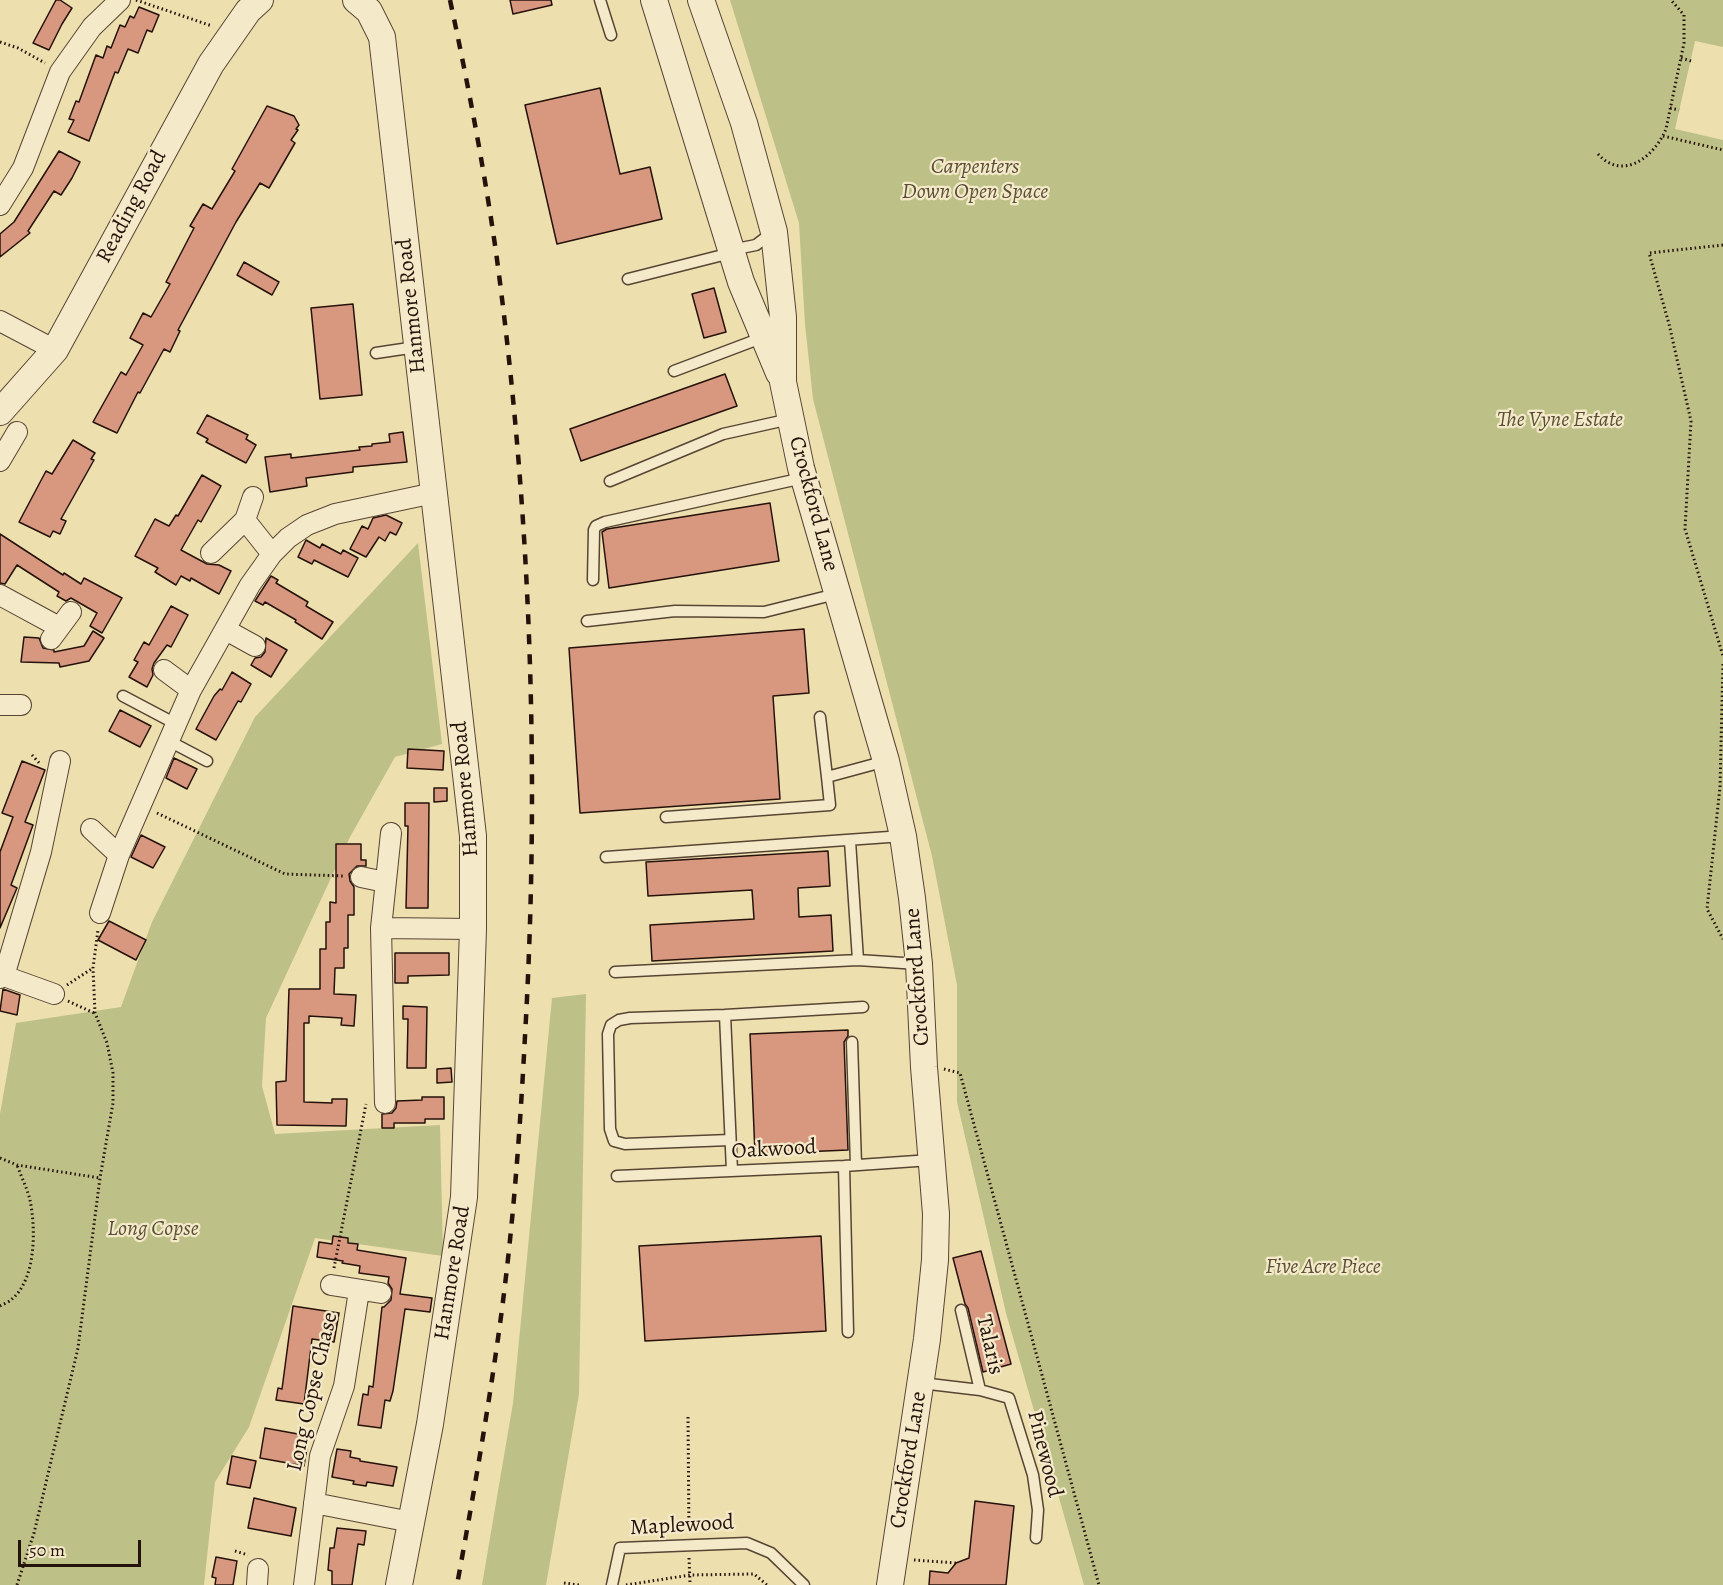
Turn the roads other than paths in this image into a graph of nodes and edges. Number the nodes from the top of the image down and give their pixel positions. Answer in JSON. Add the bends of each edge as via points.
{"nodes":[{"id":1,"x":120,"y":0,"type":"edge"},
{"id":2,"x":260,"y":0,"type":"edge"},
{"id":3,"x":356,"y":0,"type":"edge"},
{"id":4,"x":600,"y":0,"type":"edge"},
{"id":5,"x":654,"y":0,"type":"edge"},
{"id":6,"x":701,"y":0,"type":"edge"},
{"id":7,"x":610,"y":35,"type":"dead end"},
{"id":8,"x":0,"y":205,"type":"edge"},
{"id":9,"x":774,"y":231,"type":"junction"},
{"id":10,"x":731,"y":250,"type":"junction"},
{"id":11,"x":628,"y":279,"type":"dead end"},
{"id":12,"x":783,"y":317,"type":"junction"},
{"id":13,"x":0,"y":321,"type":"edge"},
{"id":14,"x":762,"y":334,"type":"junction"},
{"id":15,"x":417,"y":347,"type":"junction"},
{"id":16,"x":55,"y":350,"type":"junction"},
{"id":17,"x":376,"y":353,"type":"dead end"},
{"id":18,"x":674,"y":371,"type":"dead end"},
{"id":19,"x":783,"y":382,"type":"junction"},
{"id":20,"x":0,"y":412,"type":"edge"},
{"id":21,"x":791,"y":419,"type":"junction"},
{"id":22,"x":17,"y":432,"type":"dead end"},
{"id":23,"x":0,"y":461,"type":"edge"},
{"id":24,"x":803,"y":478,"type":"junction"},
{"id":25,"x":610,"y":481,"type":"dead end"},
{"id":26,"x":434,"y":493,"type":"junction"},
{"id":27,"x":253,"y":497,"type":"dead end"},
{"id":28,"x":245,"y":520,"type":"junction"},
{"id":29,"x":211,"y":553,"type":"dead end"},
{"id":30,"x":272,"y":554,"type":"junction"},
{"id":31,"x":593,"y":580,"type":"dead end"},
{"id":32,"x":837,"y":594,"type":"junction"},
{"id":33,"x":0,"y":595,"type":"edge"},
{"id":34,"x":587,"y":621,"type":"dead end"},
{"id":35,"x":60,"y":626,"type":"dead end"},
{"id":36,"x":226,"y":630,"type":"junction"},
{"id":37,"x":255,"y":646,"type":"dead end"},
{"id":38,"x":164,"y":670,"type":"dead end"},
{"id":39,"x":191,"y":690,"type":"junction"},
{"id":40,"x":123,"y":696,"type":"dead end"},
{"id":41,"x":0,"y":705,"type":"edge"},
{"id":42,"x":21,"y":705,"type":"dead end"},
{"id":43,"x":820,"y":717,"type":"dead end"},
{"id":44,"x":172,"y":733,"type":"junction"},
{"id":45,"x":207,"y":761,"type":"dead end"},
{"id":46,"x":886,"y":761,"type":"junction"},
{"id":47,"x":48,"y":765,"type":"dead end"},
{"id":48,"x":827,"y":777,"type":"junction"},
{"id":49,"x":666,"y":817,"type":"dead end"},
{"id":50,"x":91,"y":829,"type":"dead end"},
{"id":51,"x":391,"y":833,"type":"dead end"},
{"id":52,"x":903,"y":836,"type":"junction"},
{"id":53,"x":850,"y":841,"type":"junction"},
{"id":54,"x":119,"y":855,"type":"junction"},
{"id":55,"x":606,"y":856,"type":"dead end"},
{"id":56,"x":361,"y":877,"type":"road end"},
{"id":57,"x":385,"y":882,"type":"junction"},
{"id":58,"x":100,"y":913,"type":"road end"},
{"id":59,"x":381,"y":927,"type":"junction"},
{"id":60,"x":473,"y":929,"type":"junction"},
{"id":61,"x":858,"y":960,"type":"junction"},
{"id":62,"x":919,"y":964,"type":"junction"},
{"id":63,"x":615,"y":972,"type":"dead end"},
{"id":64,"x":2,"y":977,"type":"edge"},
{"id":65,"x":54,"y":994,"type":"road end"},
{"id":66,"x":863,"y":1007,"type":"dead end"},
{"id":67,"x":725,"y":1015,"type":"junction"},
{"id":68,"x":852,"y":1042,"type":"dead end"},
{"id":69,"x":385,"y":1103,"type":"road end"},
{"id":70,"x":730,"y":1140,"type":"junction"},
{"id":71,"x":932,"y":1160,"type":"junction"},
{"id":72,"x":856,"y":1165,"type":"junction"},
{"id":73,"x":844,"y":1166,"type":"junction"},
{"id":74,"x":732,"y":1171,"type":"junction"},
{"id":75,"x":617,"y":1176,"type":"dead end"},
{"id":76,"x":331,"y":1286,"type":"road end"},
{"id":77,"x":359,"y":1291,"type":"junction"},
{"id":78,"x":381,"y":1293,"type":"dead end"},
{"id":79,"x":961,"y":1310,"type":"dead end"},
{"id":80,"x":848,"y":1332,"type":"dead end"},
{"id":81,"x":921,"y":1383,"type":"junction"},
{"id":82,"x":980,"y":1390,"type":"junction"},
{"id":83,"x":314,"y":1503,"type":"junction"},
{"id":84,"x":411,"y":1522,"type":"junction"},
{"id":85,"x":1036,"y":1538,"type":"dead end"},
{"id":86,"x":304,"y":1585,"type":"edge"},
{"id":87,"x":399,"y":1585,"type":"edge"},
{"id":88,"x":612,"y":1585,"type":"edge"},
{"id":89,"x":804,"y":1585,"type":"edge"},
{"id":90,"x":890,"y":1585,"type":"edge"}],
"edges":[{"from":1,"to":8,"type":"street","via":[[92,27],[60,72],[23,168]]},
{"from":2,"to":16,"type":"street","name":"Reading Road","via":[[248,11],[214,66]]},
{"from":3,"to":15,"type":"street","name":"Hanmore Road","via":[[369,12],[382,37]]},
{"from":4,"to":7,"type":"lane"},
{"from":5,"to":10,"type":"street","name":"Crockford Lane"},
{"from":6,"to":9,"type":"street","name":"Crockford Lane","via":[[744,123]]},
{"from":9,"to":10,"type":"lane","via":[[756,245]]},
{"from":9,"to":12,"type":"street","name":"Crockford Lane"},
{"from":10,"to":11,"type":"lane"},
{"from":10,"to":14,"type":"street","name":"Crockford Lane"},
{"from":12,"to":14,"type":"lane"},
{"from":12,"to":19,"type":"street","name":"Crockford Lane"},
{"from":13,"to":16,"type":"street"},
{"from":14,"to":18,"type":"lane","via":[[756,340]]},
{"from":14,"to":19,"type":"street","name":"Crockford Lane"},
{"from":15,"to":17,"type":"lane"},
{"from":15,"to":26,"type":"street","name":"Hanmore Road"},
{"from":16,"to":20,"type":"street","name":"Reading Road"},
{"from":19,"to":21,"type":"street","name":"Crockford Lane"},
{"from":21,"to":24,"type":"street","name":"Crockford Lane"},
{"from":21,"to":25,"type":"lane","via":[[723,434]]},
{"from":22,"to":23,"type":"street"},
{"from":24,"to":31,"type":"lane","via":[[596,526]]},
{"from":24,"to":32,"type":"street","name":"Crockford Lane"},
{"from":26,"to":30,"type":"street","via":[[335,514],[307,525]]},
{"from":26,"to":60,"type":"street","name":"Hanmore Road","via":[[473,836]]},
{"from":27,"to":28,"type":"street"},
{"from":28,"to":29,"type":"street"},
{"from":28,"to":30,"type":"street"},
{"from":30,"to":36,"type":"street"},
{"from":32,"to":34,"type":"lane","via":[[764,612],[675,610]]},
{"from":32,"to":46,"type":"street","name":"Crockford Lane"},
{"from":33,"to":35,"type":"street"},
{"from":36,"to":37,"type":"street"},
{"from":36,"to":39,"type":"street"},
{"from":38,"to":39,"type":"street"},
{"from":39,"to":44,"type":"street"},
{"from":40,"to":44,"type":"lane"},
{"from":41,"to":42,"type":"street"},
{"from":43,"to":48,"type":"lane"},
{"from":44,"to":45,"type":"lane"},
{"from":44,"to":54,"type":"street"},
{"from":46,"to":48,"type":"lane"},
{"from":46,"to":52,"type":"street","name":"Crockford Lane"},
{"from":47,"to":64,"type":"street","via":[[41,852]]},
{"from":48,"to":49,"type":"lane","via":[[830,805]]},
{"from":50,"to":54,"type":"street"},
{"from":51,"to":57,"type":"street"},
{"from":52,"to":53,"type":"lane"},
{"from":52,"to":62,"type":"street","name":"Crockford Lane"},
{"from":53,"to":55,"type":"lane"},
{"from":53,"to":61,"type":"lane"},
{"from":54,"to":58,"type":"street"},
{"from":56,"to":57,"type":"street"},
{"from":57,"to":59,"type":"street"},
{"from":59,"to":60,"type":"street"},
{"from":59,"to":69,"type":"street"},
{"from":60,"to":84,"type":"street","name":"Hanmore Road","via":[[464,1197]]},
{"from":61,"to":62,"type":"lane"},
{"from":61,"to":63,"type":"lane"},
{"from":62,"to":71,"type":"street","name":"Crockford Lane"},
{"from":64,"to":65,"type":"street"},
{"from":66,"to":67,"type":"lane"},
{"from":67,"to":70,"type":"lane"},
{"from":67,"to":70,"type":"lane","via":[[630,1018],[611,1024],[610,1129],[614,1141],[625,1144]]},
{"from":68,"to":72,"type":"lane"},
{"from":70,"to":74,"type":"lane"},
{"from":71,"to":72,"type":"lane","name":"Oakwood"},
{"from":71,"to":81,"type":"street","name":"Crockford Lane","via":[[935,1260]]},
{"from":72,"to":73,"type":"lane","name":"Oakwood"},
{"from":73,"to":74,"type":"lane","name":"Oakwood"},
{"from":73,"to":80,"type":"lane"},
{"from":74,"to":75,"type":"lane","name":"Oakwood"},
{"from":76,"to":77,"type":"street","name":"Long Copse Chase"},
{"from":77,"to":78,"type":"street","name":"Long Copse Chase"},
{"from":77,"to":83,"type":"street","name":"Long Copse Chase","via":[[344,1386],[320,1456]]},
{"from":79,"to":82,"type":"lane","name":"Talaris"},
{"from":81,"to":82,"type":"lane","name":"Pinewood"},
{"from":81,"to":90,"type":"street","name":"Crockford Lane"},
{"from":82,"to":85,"type":"lane","name":"Pinewood","via":[[1009,1398],[1034,1475]]},
{"from":83,"to":84,"type":"street","name":"Long Copse Chase"},
{"from":83,"to":86,"type":"street","name":"Long Copse Chase"},
{"from":84,"to":87,"type":"street","name":"Hanmore Road"},
{"from":88,"to":89,"type":"lane","name":"Maplewood","via":[[620,1548],[747,1543],[771,1552]]}]}
